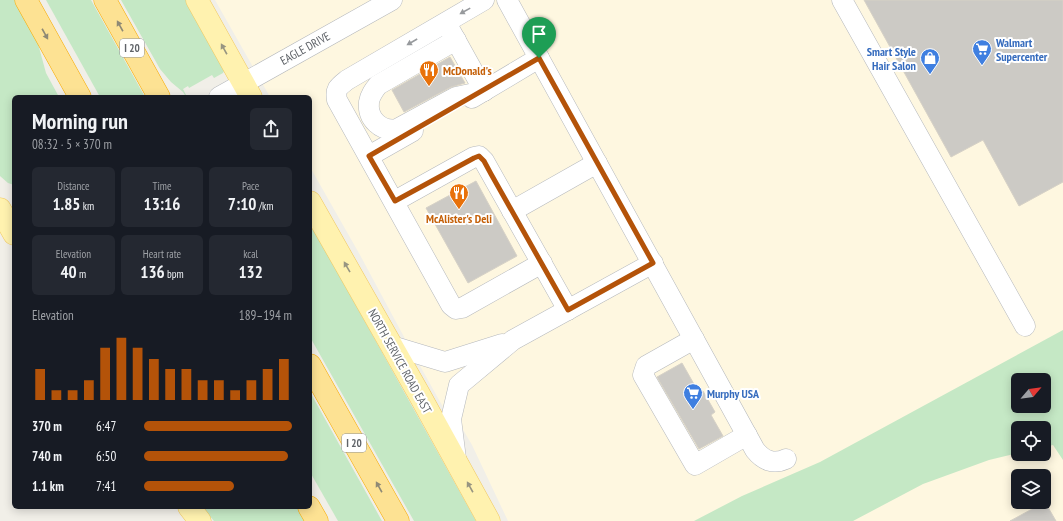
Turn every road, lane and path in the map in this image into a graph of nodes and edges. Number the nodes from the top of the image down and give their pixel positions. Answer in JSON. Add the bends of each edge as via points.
{"nodes":[{"id":1,"x":26,"y":0,"type":"edge"},
{"id":2,"x":105,"y":0,"type":"edge"},
{"id":3,"x":197,"y":0,"type":"edge"},
{"id":4,"x":392,"y":0,"type":"edge"},
{"id":5,"x":484,"y":0,"type":"edge"},
{"id":6,"x":507,"y":0,"type":"edge"},
{"id":7,"x":842,"y":0,"type":"edge"},
{"id":8,"x":445,"y":22,"type":"junction"},
{"id":9,"x":456,"y":40,"type":"junction"},
{"id":10,"x":539,"y":58,"type":"junction"},
{"id":11,"x":247,"y":90,"type":"edge"},
{"id":12,"x":484,"y":91,"type":"junction"},
{"id":13,"x":79,"y":95,"type":"edge"},
{"id":14,"x":158,"y":95,"type":"edge"},
{"id":15,"x":224,"y":95,"type":"edge"},
{"id":16,"x":369,"y":156,"type":"junction"},
{"id":17,"x":597,"y":163,"type":"junction"},
{"id":18,"x":395,"y":201,"type":"junction"},
{"id":19,"x":312,"y":206,"type":"edge"},
{"id":20,"x":512,"y":211,"type":"junction"},
{"id":21,"x":542,"y":263,"type":"junction"},
{"id":22,"x":653,"y":263,"type":"junction"},
{"id":23,"x":568,"y":310,"type":"junction"},
{"id":24,"x":1025,"y":326,"type":"dead end"},
{"id":25,"x":694,"y":339,"type":"junction"},
{"id":26,"x":513,"y":340,"type":"junction"},
{"id":27,"x":392,"y":346,"type":"junction"},
{"id":28,"x":312,"y":369,"type":"edge"},
{"id":29,"x":747,"y":435,"type":"junction"},
{"id":30,"x":786,"y":459,"type":"dead end"},
{"id":31,"x":456,"y":462,"type":"junction"},
{"id":32,"x":191,"y":509,"type":"edge"},
{"id":33,"x":310,"y":509,"type":"edge"},
{"id":34,"x":200,"y":521,"type":"edge"},
{"id":35,"x":317,"y":521,"type":"edge"},
{"id":36,"x":398,"y":521,"type":"edge"},
{"id":37,"x":489,"y":521,"type":"edge"}],
"edges":[{"from":1,"to":13,"type":"highway","one_way":true},
{"from":14,"to":2,"type":"highway","number":"I 20","one_way":true},
{"from":11,"to":3,"type":"main road","one_way":true},
{"from":4,"to":11,"type":"street","name":"EAGLE DRIVE"},
{"from":5,"to":8,"type":"street","one_way":true},
{"from":6,"to":10,"type":"street"},
{"from":7,"to":24,"type":"street"},
{"from":8,"to":9,"type":"street"},
{"from":8,"to":16,"type":"street","one_way":true,"via":[[339,87],[336,93],[337,100]]},
{"from":9,"to":12,"type":"street"},
{"from":9,"to":12,"type":"street","via":[[378,84],[369,101],[372,117],[382,129],[397,129],[456,97]]},
{"from":10,"to":12,"type":"street"},
{"from":10,"to":17,"type":"street"},
{"from":11,"to":15,"type":"street","name":"EAGLE DRIVE"},
{"from":12,"to":16,"type":"street"},
{"from":16,"to":18,"type":"street"},
{"from":17,"to":20,"type":"street"},
{"from":17,"to":22,"type":"street"},
{"from":18,"to":20,"type":"street","via":[[479,156]]},
{"from":18,"to":21,"type":"street","via":[[456,309]]},
{"from":27,"to":19,"type":"main road","name":"NORTH SERVICE ROAD EAST","one_way":true},
{"from":20,"to":21,"type":"street"},
{"from":21,"to":23,"type":"street"},
{"from":22,"to":23,"type":"street"},
{"from":22,"to":25,"type":"street"},
{"from":23,"to":26,"type":"street"},
{"from":25,"to":29,"type":"street"},
{"from":25,"to":29,"type":"street","via":[[646,366],[643,375],[695,465]]},
{"from":26,"to":27,"type":"street","via":[[445,362]]},
{"from":26,"to":31,"type":"street","via":[[459,385],[451,419]]},
{"from":27,"to":31,"type":"main road","name":"NORTH SERVICE ROAD EAST"},
{"from":36,"to":28,"type":"highway","number":"I 20","one_way":true},
{"from":29,"to":30,"type":"street","via":[[755,450],[765,460],[777,462]]},
{"from":37,"to":31,"type":"main road","name":"NORTH SERVICE ROAD EAST","one_way":true},
{"from":32,"to":34,"type":"main road"},
{"from":33,"to":35,"type":"highway"}]}
